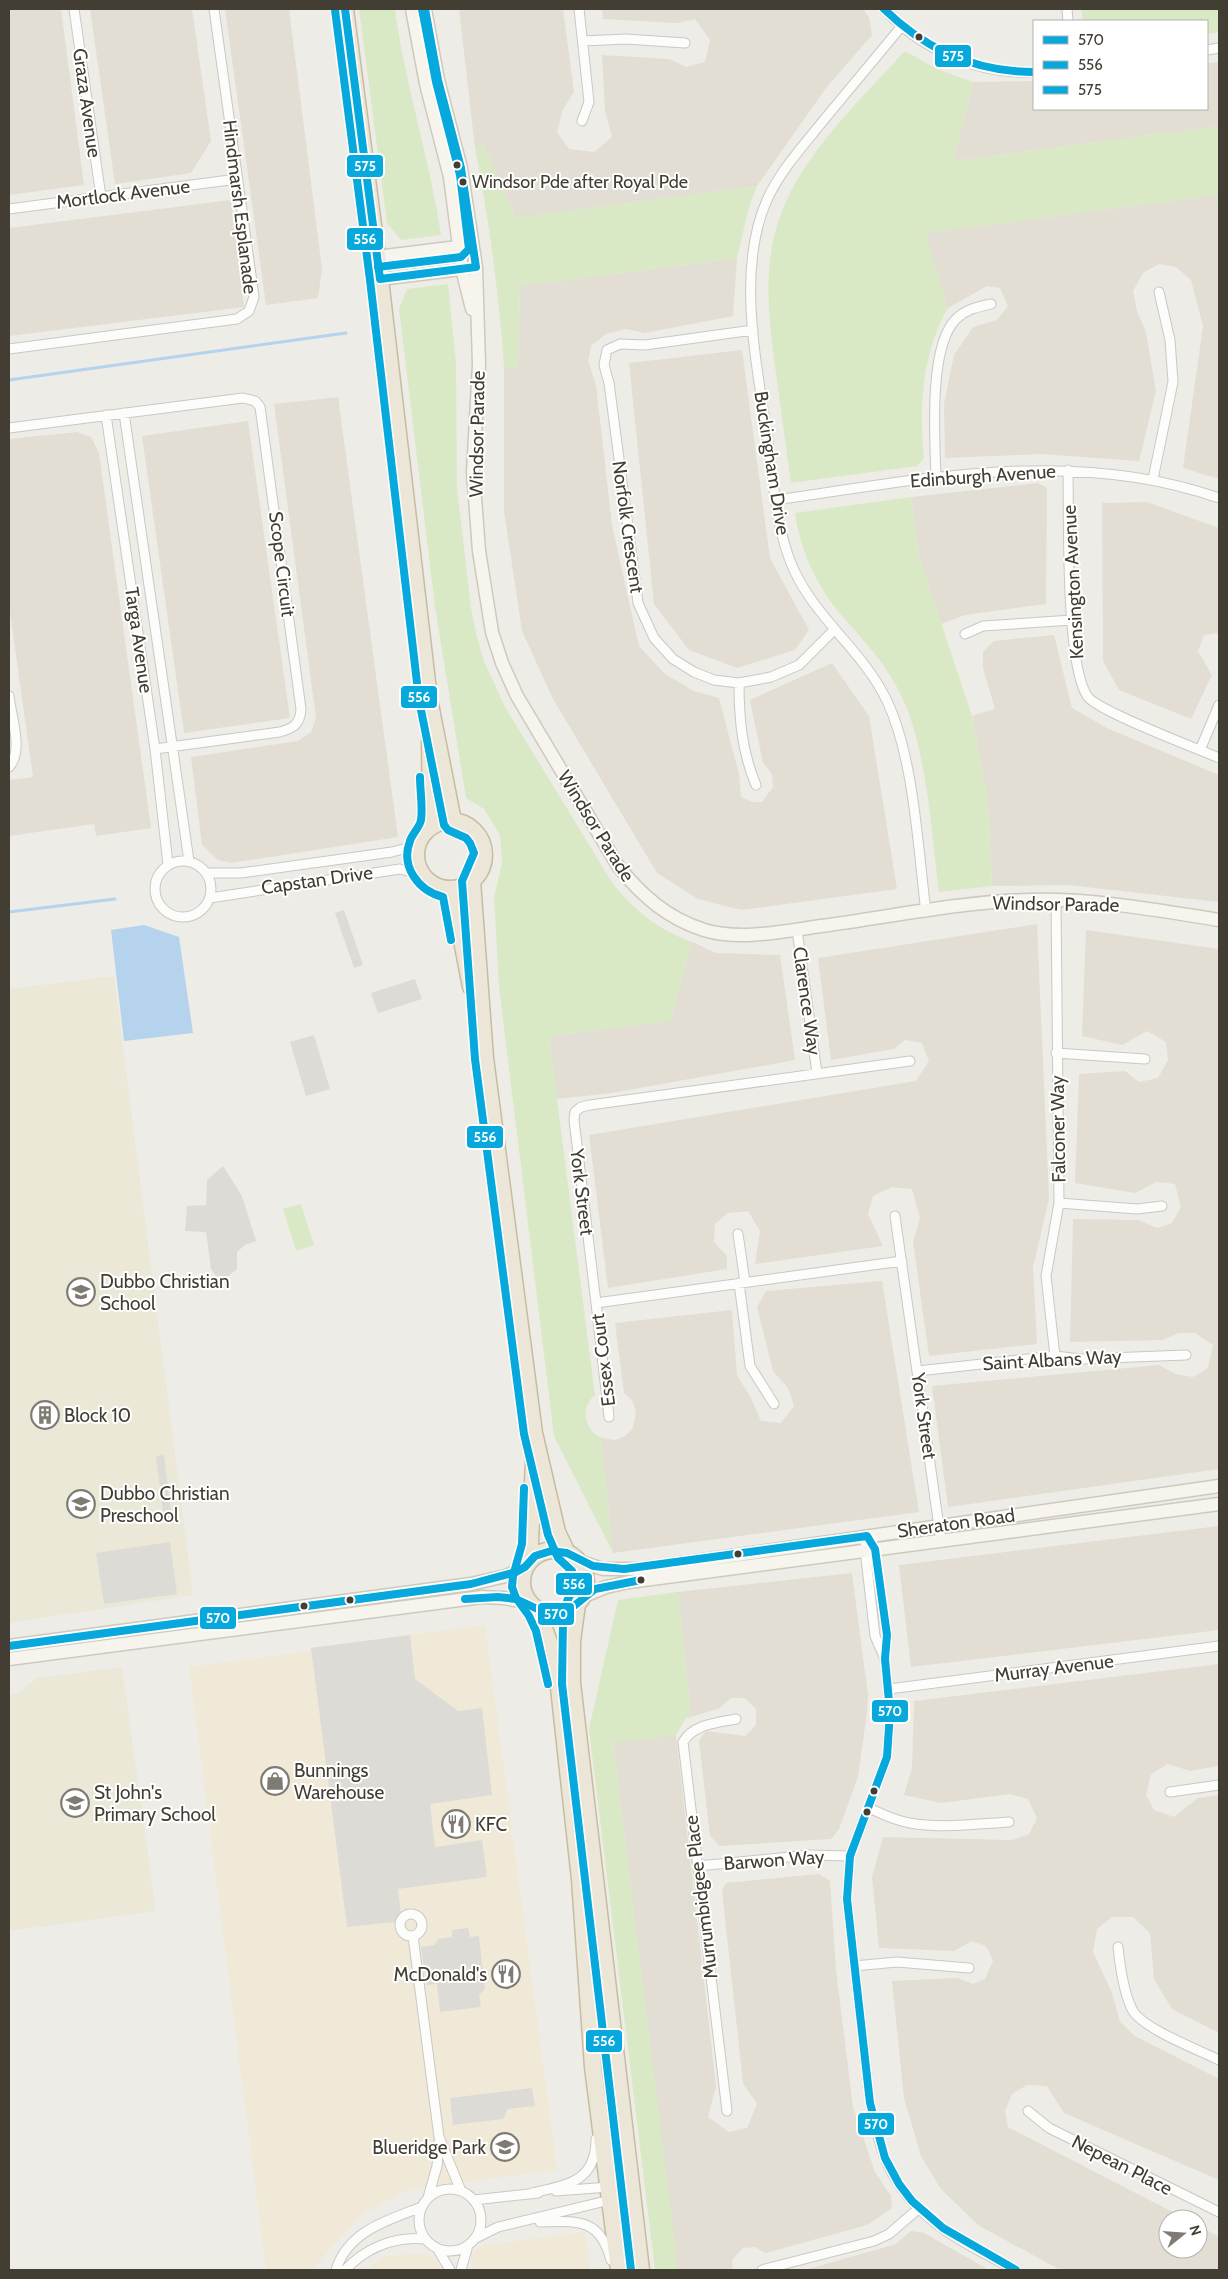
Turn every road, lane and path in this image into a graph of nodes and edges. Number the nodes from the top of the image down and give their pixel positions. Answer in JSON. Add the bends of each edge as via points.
{"nodes":[{"id":1,"x":74,"y":9,"type":"edge"},
{"id":2,"x":214,"y":9,"type":"edge"},
{"id":3,"x":337,"y":9,"type":"edge"},
{"id":4,"x":345,"y":9,"type":"edge"},
{"id":5,"x":412,"y":9,"type":"edge"},
{"id":6,"x":425,"y":9,"type":"edge"},
{"id":7,"x":579,"y":9,"type":"edge"},
{"id":8,"x":884,"y":9,"type":"edge"},
{"id":9,"x":901,"y":27,"type":"junction"},
{"id":10,"x":583,"y":42,"type":"junction"},
{"id":11,"x":685,"y":43,"type":"dead end"},
{"id":12,"x":1033,"y":72,"type":"edge"},
{"id":13,"x":582,"y":121,"type":"dead end"},
{"id":14,"x":237,"y":179,"type":"junction"},
{"id":15,"x":101,"y":197,"type":"junction"},
{"id":16,"x":9,"y":209,"type":"edge"},
{"id":17,"x":474,"y":245,"type":"junction"},
{"id":18,"x":460,"y":247,"type":"junction"},
{"id":19,"x":377,"y":257,"type":"junction"},
{"id":20,"x":476,"y":267,"type":"junction"},
{"id":21,"x":462,"y":269,"type":"junction"},
{"id":22,"x":380,"y":279,"type":"junction"},
{"id":23,"x":1160,"y":292,"type":"dead end"},
{"id":24,"x":991,"y":304,"type":"dead end"},
{"id":25,"x":478,"y":330,"type":"junction"},
{"id":26,"x":753,"y":330,"type":"junction"},
{"id":27,"x":9,"y":349,"type":"edge"},
{"id":28,"x":115,"y":414,"type":"junction"},
{"id":29,"x":9,"y":428,"type":"edge"},
{"id":30,"x":1068,"y":470,"type":"junction"},
{"id":31,"x":936,"y":478,"type":"junction"},
{"id":32,"x":1153,"y":479,"type":"junction"},
{"id":33,"x":1219,"y":498,"type":"edge"},
{"id":34,"x":776,"y":500,"type":"junction"},
{"id":35,"x":1072,"y":620,"type":"junction"},
{"id":36,"x":834,"y":630,"type":"junction"},
{"id":37,"x":966,"y":634,"type":"dead end"},
{"id":38,"x":738,"y":683,"type":"junction"},
{"id":39,"x":9,"y":696,"type":"edge"},
{"id":40,"x":429,"y":699,"type":"junction"},
{"id":41,"x":1219,"y":705,"type":"edge"},
{"id":42,"x":174,"y":746,"type":"junction"},
{"id":43,"x":155,"y":749,"type":"junction"},
{"id":44,"x":1200,"y":750,"type":"junction"},
{"id":45,"x":1219,"y":758,"type":"edge"},
{"id":46,"x":9,"y":767,"type":"edge"},
{"id":47,"x":756,"y":785,"type":"dead end"},
{"id":48,"x":453,"y":821,"type":"junction"},
{"id":49,"x":431,"y":826,"type":"junction"},
{"id":50,"x":418,"y":845,"type":"junction"},
{"id":51,"x":189,"y":861,"type":"junction"},
{"id":52,"x":168,"y":864,"type":"junction"},
{"id":53,"x":206,"y":873,"type":"junction"},
{"id":54,"x":424,"y":875,"type":"junction"},
{"id":55,"x":472,"y":881,"type":"junction"},
{"id":56,"x":452,"y":889,"type":"junction"},
{"id":57,"x":210,"y":898,"type":"junction"},
{"id":58,"x":1056,"y":900,"type":"junction"},
{"id":59,"x":926,"y":912,"type":"junction"},
{"id":60,"x":1219,"y":920,"type":"edge"},
{"id":61,"x":797,"y":930,"type":"junction"},
{"id":62,"x":1056,"y":1053,"type":"junction"},
{"id":63,"x":485,"y":1058,"type":"junction"},
{"id":64,"x":1145,"y":1058,"type":"dead end"},
{"id":65,"x":910,"y":1061,"type":"dead end"},
{"id":66,"x":817,"y":1073,"type":"junction"},
{"id":67,"x":1059,"y":1203,"type":"junction"},
{"id":68,"x":1162,"y":1206,"type":"dead end"},
{"id":69,"x":895,"y":1216,"type":"dead end"},
{"id":70,"x":738,"y":1234,"type":"dead end"},
{"id":71,"x":902,"y":1261,"type":"junction"},
{"id":72,"x":742,"y":1283,"type":"junction"},
{"id":73,"x":596,"y":1303,"type":"junction"},
{"id":74,"x":1186,"y":1355,"type":"dead end"},
{"id":75,"x":1056,"y":1356,"type":"junction"},
{"id":76,"x":918,"y":1371,"type":"junction"},
{"id":77,"x":774,"y":1404,"type":"dead end"},
{"id":78,"x":609,"y":1417,"type":"dead end"},
{"id":79,"x":534,"y":1433,"type":"junction"},
{"id":80,"x":1219,"y":1486,"type":"edge"},
{"id":81,"x":1219,"y":1504,"type":"edge"},
{"id":82,"x":939,"y":1526,"type":"junction"},
{"id":83,"x":868,"y":1536,"type":"junction"},
{"id":84,"x":941,"y":1541,"type":"junction"},
{"id":85,"x":870,"y":1550,"type":"junction"},
{"id":86,"x":571,"y":1557,"type":"junction"},
{"id":87,"x":527,"y":1564,"type":"junction"},
{"id":88,"x":579,"y":1601,"type":"junction"},
{"id":89,"x":368,"y":1604,"type":"junction"},
{"id":90,"x":534,"y":1606,"type":"junction"},
{"id":91,"x":9,"y":1646,"type":"edge"},
{"id":92,"x":1219,"y":1646,"type":"edge"},
{"id":93,"x":9,"y":1659,"type":"edge"},
{"id":94,"x":890,"y":1690,"type":"junction"},
{"id":95,"x":736,"y":1719,"type":"dead end"},
{"id":96,"x":1219,"y":1785,"type":"edge"},
{"id":97,"x":1170,"y":1792,"type":"dead end"},
{"id":98,"x":868,"y":1808,"type":"junction"},
{"id":99,"x":1008,"y":1822,"type":"dead end"},
{"id":100,"x":850,"y":1856,"type":"junction"},
{"id":101,"x":698,"y":1866,"type":"junction"},
{"id":102,"x":413,"y":1936,"type":"dead end"},
{"id":103,"x":1118,"y":1948,"type":"dead end"},
{"id":104,"x":854,"y":1966,"type":"junction"},
{"id":105,"x":969,"y":1968,"type":"dead end"},
{"id":106,"x":1219,"y":2060,"type":"edge"},
{"id":107,"x":594,"y":2068,"type":"junction"},
{"id":108,"x":618,"y":2088,"type":"junction"},
{"id":109,"x":727,"y":2111,"type":"dead end"},
{"id":110,"x":1028,"y":2111,"type":"dead end"},
{"id":111,"x":439,"y":2137,"type":"junction"},
{"id":112,"x":461,"y":2191,"type":"junction"},
{"id":113,"x":532,"y":2193,"type":"junction"},
{"id":114,"x":612,"y":2193,"type":"junction"},
{"id":115,"x":428,"y":2198,"type":"junction"},
{"id":116,"x":474,"y":2200,"type":"junction"},
{"id":117,"x":422,"y":2207,"type":"junction"},
{"id":118,"x":918,"y":2209,"type":"junction"},
{"id":119,"x":1219,"y":2212,"type":"edge"},
{"id":120,"x":525,"y":2222,"type":"junction"},
{"id":121,"x":426,"y":2239,"type":"junction"},
{"id":122,"x":471,"y":2242,"type":"junction"},
{"id":123,"x":437,"y":2248,"type":"junction"},
{"id":124,"x":336,"y":2270,"type":"edge"},
{"id":125,"x":345,"y":2270,"type":"edge"},
{"id":126,"x":450,"y":2270,"type":"edge"},
{"id":127,"x":461,"y":2270,"type":"edge"},
{"id":128,"x":614,"y":2270,"type":"edge"},
{"id":129,"x":619,"y":2270,"type":"edge"},
{"id":130,"x":637,"y":2270,"type":"edge"},
{"id":131,"x":641,"y":2270,"type":"edge"},
{"id":132,"x":762,"y":2270,"type":"edge"},
{"id":133,"x":1016,"y":2270,"type":"edge"}],
"edges":[{"from":1,"to":15,"type":"street","name":"Graza Avenue"},
{"from":2,"to":14,"type":"street","name":"Hindmarsh Esplanade"},
{"from":3,"to":19,"type":"highway","via":[[361,207]]},
{"from":4,"to":19,"type":"highway"},
{"from":5,"to":18,"type":"street","name":"Windsor Parade","via":[[426,84],[450,177]]},
{"from":6,"to":17,"type":"street","name":"Windsor Parade","via":[[438,80],[461,168]]},
{"from":7,"to":10,"type":"street"},
{"from":8,"to":9,"type":"street"},
{"from":9,"to":12,"type":"street","via":[[945,54],[970,64],[1019,73]]},
{"from":9,"to":26,"type":"street","name":"Buckingham Drive","via":[[786,167],[766,201],[754,243],[751,286]]},
{"from":10,"to":11,"type":"street","via":[[626,39]]},
{"from":10,"to":13,"type":"street","via":[[589,102]]},
{"from":14,"to":15,"type":"street","name":"Mortlock Avenue"},
{"from":14,"to":27,"type":"street","name":"Hindmarsh Esplanade","via":[[254,297],[244,316]]},
{"from":15,"to":16,"type":"street","name":"Mortlock Avenue"},
{"from":17,"to":18,"type":"street"},
{"from":17,"to":20,"type":"street","name":"Windsor Parade"},
{"from":18,"to":19,"type":"street"},
{"from":18,"to":21,"type":"street","name":"Windsor Parade"},
{"from":19,"to":22,"type":"highway"},
{"from":20,"to":21,"type":"street"},
{"from":20,"to":25,"type":"street","name":"Windsor Parade"},
{"from":21,"to":22,"type":"street"},
{"from":21,"to":25,"type":"street","name":"Windsor Parade"},
{"from":22,"to":40,"type":"highway"},
{"from":23,"to":32,"type":"street","via":[[1170,340],[1173,382]]},
{"from":24,"to":31,"type":"street","via":[[971,308],[955,320],[945,342],[935,391]]},
{"from":25,"to":61,"type":"street","name":"Windsor Parade","via":[[474,472],[479,551],[492,632],[517,696],[618,866],[636,889],[657,907],[683,922],[706,930],[734,934]]},
{"from":26,"to":34,"type":"street","name":"Buckingham Drive"},
{"from":26,"to":38,"type":"street","name":"Norfolk Crescent","via":[[645,345],[620,344],[607,350],[604,365],[638,603],[654,638],[673,659],[714,680]]},
{"from":28,"to":29,"type":"street"},
{"from":28,"to":42,"type":"street","name":"Targa Avenue"},
{"from":28,"to":42,"type":"street","name":"Scope Circuit","via":[[243,398],[255,401],[262,415],[300,719],[295,726],[280,732]]},
{"from":28,"to":43,"type":"street","name":"Targa Avenue"},
{"from":30,"to":31,"type":"street","name":"Edinburgh Avenue","via":[[995,471]]},
{"from":30,"to":32,"type":"street","name":"Edinburgh Avenue"},
{"from":30,"to":35,"type":"street","name":"Kensington Avenue"},
{"from":31,"to":34,"type":"street","name":"Edinburgh Avenue"},
{"from":32,"to":33,"type":"street","name":"Edinburgh Avenue"},
{"from":34,"to":36,"type":"street","name":"Buckingham Drive","via":[[782,536],[794,570],[810,599]]},
{"from":35,"to":37,"type":"street","via":[[983,626]]},
{"from":35,"to":44,"type":"street","name":"Kensington Avenue","via":[[1078,671],[1088,697],[1109,711]]},
{"from":36,"to":38,"type":"street","name":"Norfolk Crescent","via":[[799,665],[770,677]]},
{"from":36,"to":59,"type":"street","name":"Buckingham Drive","via":[[871,674],[887,701],[899,734],[908,772]]},
{"from":38,"to":47,"type":"street","via":[[742,743]]},
{"from":39,"to":46,"type":"street","via":[[16,750],[15,760]]},
{"from":40,"to":48,"type":"highway"},
{"from":40,"to":49,"type":"highway"},
{"from":41,"to":44,"type":"street"},
{"from":42,"to":43,"type":"street","name":"Scope Circuit"},
{"from":42,"to":51,"type":"street","name":"Targa Avenue"},
{"from":43,"to":52,"type":"street","name":"Targa Avenue"},
{"from":44,"to":45,"type":"street","name":"Kensington Avenue"},
{"from":48,"to":49,"type":"highway"},
{"from":48,"to":55,"type":"highway","via":[[474,830],[481,839],[484,862]]},
{"from":49,"to":50,"type":"highway"},
{"from":50,"to":53,"type":"street","name":"Capstan Drive","via":[[392,852],[241,873]]},
{"from":50,"to":54,"type":"highway","via":[[416,856]]},
{"from":51,"to":52,"type":"street"},
{"from":51,"to":53,"type":"street"},
{"from":52,"to":57,"type":"street","via":[[157,876],[154,891],[165,911],[179,917],[194,915]]},
{"from":53,"to":57,"type":"street","via":[[210,881]]},
{"from":54,"to":56,"type":"highway","via":[[441,887]]},
{"from":54,"to":57,"type":"street","name":"Capstan Drive","via":[[400,868]]},
{"from":55,"to":56,"type":"highway"},
{"from":55,"to":63,"type":"highway"},
{"from":56,"to":63,"type":"highway"},
{"from":58,"to":59,"type":"street","name":"Windsor Parade","via":[[990,902]]},
{"from":58,"to":60,"type":"street","name":"Windsor Parade","via":[[1128,905]]},
{"from":58,"to":62,"type":"street","name":"Falconer Way"},
{"from":59,"to":61,"type":"street","name":"Windsor Parade"},
{"from":61,"to":66,"type":"street","name":"Clarence Way"},
{"from":62,"to":64,"type":"street"},
{"from":62,"to":67,"type":"street","name":"Falconer Way"},
{"from":63,"to":79,"type":"highway"},
{"from":65,"to":66,"type":"street","name":"York Street"},
{"from":66,"to":73,"type":"street","name":"York Street","via":[[590,1105],[575,1112],[574,1129]]},
{"from":67,"to":68,"type":"street","via":[[1137,1209]]},
{"from":67,"to":75,"type":"street","name":"Falconer Way","via":[[1046,1276]]},
{"from":69,"to":71,"type":"street","name":"York Street"},
{"from":70,"to":72,"type":"street"},
{"from":71,"to":72,"type":"street"},
{"from":71,"to":76,"type":"street","name":"York Street"},
{"from":72,"to":73,"type":"street"},
{"from":72,"to":77,"type":"street","via":[[750,1366]]},
{"from":73,"to":78,"type":"street","name":"Essex Court"},
{"from":74,"to":75,"type":"street","name":"Saint Albans Way","via":[[1081,1359]]},
{"from":75,"to":76,"type":"street","name":"Saint Albans Way"},
{"from":76,"to":82,"type":"street","name":"York Street"},
{"from":79,"to":86,"type":"highway","via":[[557,1532]]},
{"from":79,"to":87,"type":"highway","via":[[534,1502]]},
{"from":80,"to":82,"type":"street","name":"Sheraton Road"},
{"from":81,"to":84,"type":"street","name":"Sheraton Road"},
{"from":82,"to":83,"type":"street","name":"Sheraton Road"},
{"from":82,"to":84,"type":"street","name":"York Street"},
{"from":83,"to":85,"type":"street"},
{"from":83,"to":86,"type":"street","name":"Sheraton Road","via":[[640,1568],[603,1568]]},
{"from":84,"to":85,"type":"street","name":"Sheraton Road"},
{"from":85,"to":88,"type":"street","name":"Sheraton Road","via":[[629,1582],[606,1587]]},
{"from":85,"to":94,"type":"street","via":[[886,1635],[885,1659]]},
{"from":86,"to":87,"type":"highway","via":[[551,1551],[535,1556]]},
{"from":86,"to":88,"type":"highway","via":[[585,1577]]},
{"from":87,"to":89,"type":"street","via":[[506,1576]]},
{"from":87,"to":90,"type":"highway","via":[[522,1584]]},
{"from":88,"to":90,"type":"highway","via":[[558,1614]]},
{"from":88,"to":108,"type":"highway","via":[[572,1641],[572,1683]]},
{"from":89,"to":90,"type":"street","via":[[504,1598]]},
{"from":89,"to":91,"type":"street"},
{"from":89,"to":93,"type":"street"},
{"from":90,"to":107,"type":"highway","via":[[553,1653],[560,1698],[580,1879]]},
{"from":92,"to":94,"type":"street","name":"Murray Avenue"},
{"from":94,"to":98,"type":"street","via":[[887,1757]]},
{"from":95,"to":101,"type":"street","name":"Murrumbidgee Place","via":[[698,1727],[683,1742]]},
{"from":96,"to":97,"type":"street"},
{"from":98,"to":99,"type":"street","via":[[915,1824],[942,1826]]},
{"from":98,"to":100,"type":"street"},
{"from":100,"to":101,"type":"street","name":"Barwon Way","via":[[809,1855]]},
{"from":100,"to":104,"type":"street","via":[[847,1899]]},
{"from":101,"to":109,"type":"street","name":"Murrumbidgee Place"},
{"from":102,"to":111,"type":"street"},
{"from":103,"to":106,"type":"street","via":[[1121,1972],[1133,2011],[1147,2025]]},
{"from":104,"to":105,"type":"street","via":[[897,1962]]},
{"from":104,"to":118,"type":"street","via":[[870,2103],[878,2136],[889,2166]]},
{"from":107,"to":113,"type":"street","via":[[596,2149],[591,2166],[572,2182]]},
{"from":107,"to":114,"type":"highway"},
{"from":108,"to":114,"type":"highway","via":[[620,2179]]},
{"from":108,"to":131,"type":"highway"},
{"from":110,"to":119,"type":"street","name":"Nepean Place","via":[[1049,2128]]},
{"from":111,"to":112,"type":"street"},
{"from":111,"to":115,"type":"street","via":[[437,2166]]},
{"from":112,"to":115,"type":"street","via":[[443,2190]]},
{"from":112,"to":116,"type":"street"},
{"from":113,"to":114,"type":"street"},
{"from":113,"to":116,"type":"street"},
{"from":114,"to":120,"type":"street"},
{"from":114,"to":129,"type":"highway"},
{"from":114,"to":130,"type":"highway","via":[[623,2204]]},
{"from":115,"to":117,"type":"street"},
{"from":116,"to":122,"type":"street","via":[[481,2219]]},
{"from":117,"to":121,"type":"street","via":[[419,2222]]},
{"from":117,"to":124,"type":"street","via":[[365,2231],[345,2250]]},
{"from":118,"to":132,"type":"street","via":[[889,2234],[874,2240]]},
{"from":118,"to":133,"type":"street","via":[[959,2240]]},
{"from":120,"to":122,"type":"street","via":[[498,2227]]},
{"from":120,"to":128,"type":"street","via":[[575,2222],[590,2226],[604,2240]]},
{"from":121,"to":123,"type":"street"},
{"from":121,"to":125,"type":"street","via":[[411,2238],[378,2246]]},
{"from":122,"to":123,"type":"street","via":[[454,2251]]},
{"from":122,"to":127,"type":"street"},
{"from":123,"to":126,"type":"street"}]}
